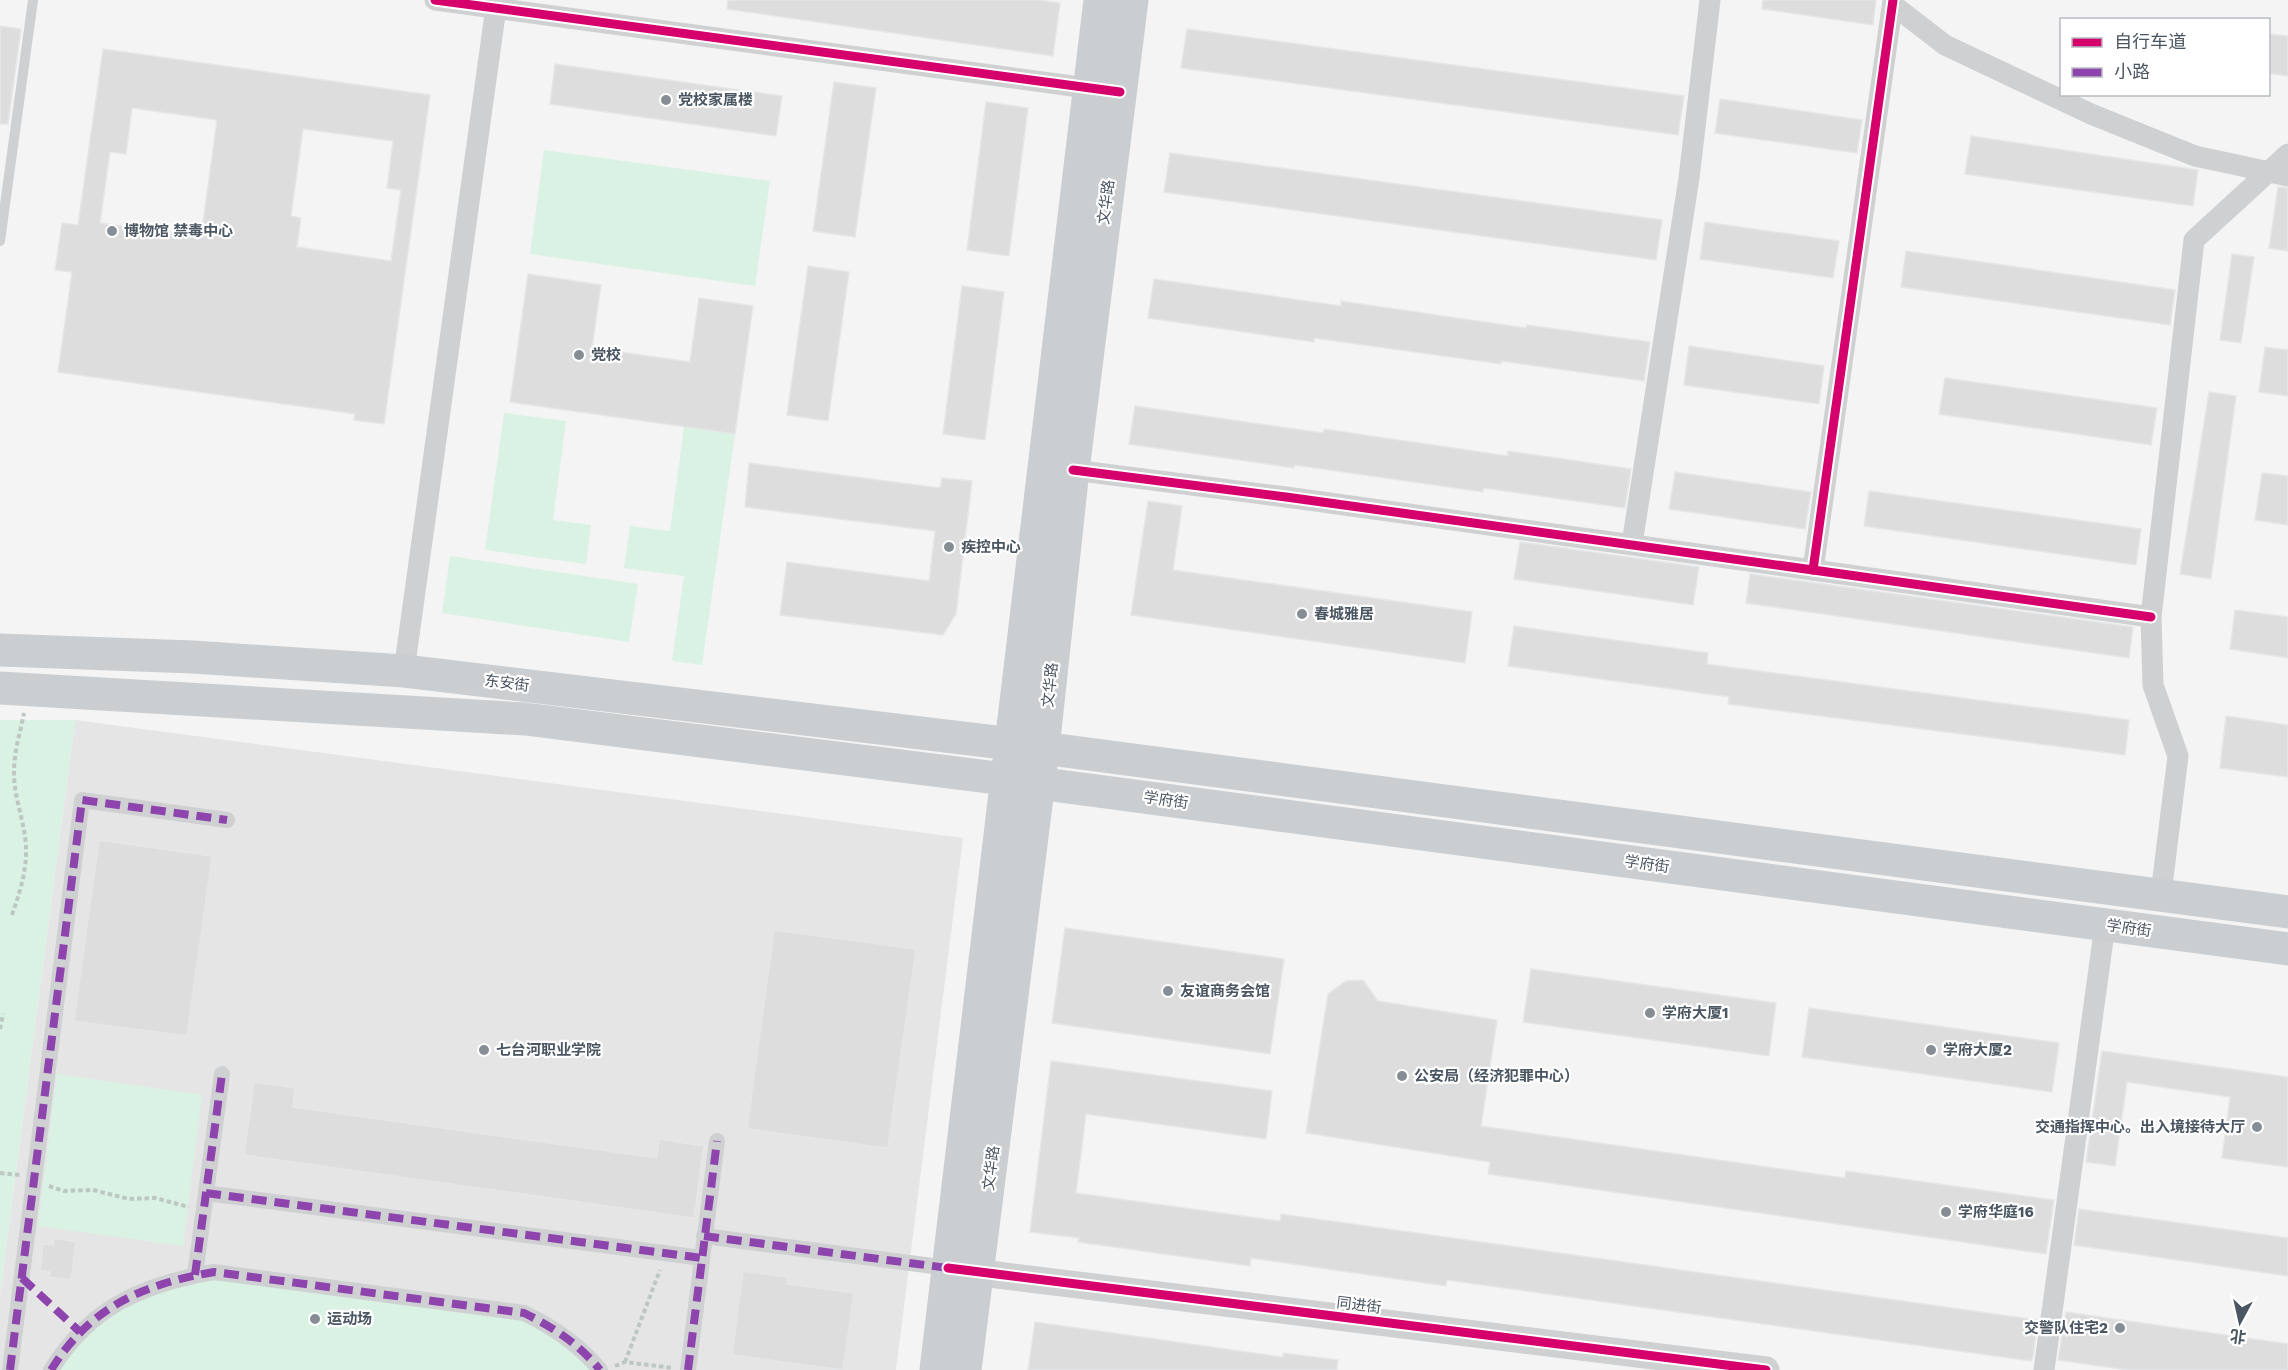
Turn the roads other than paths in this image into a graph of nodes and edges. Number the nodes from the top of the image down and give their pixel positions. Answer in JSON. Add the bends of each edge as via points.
{"nodes":[{"id":1,"x":33,"y":0,"type":"edge"},
{"id":2,"x":435,"y":0,"type":"edge"},
{"id":3,"x":1100,"y":0,"type":"edge"},
{"id":4,"x":1132,"y":0,"type":"edge"},
{"id":5,"x":1710,"y":0,"type":"edge"},
{"id":6,"x":1893,"y":2,"type":"edge"},
{"id":7,"x":496,"y":4,"type":"edge"},
{"id":8,"x":1105,"y":91,"type":"junction"},
{"id":9,"x":2288,"y":154,"type":"edge"},
{"id":10,"x":2278,"y":175,"type":"edge"},
{"id":11,"x":0,"y":241,"type":"edge"},
{"id":12,"x":1073,"y":470,"type":"junction"},
{"id":13,"x":1632,"y":544,"type":"junction"},
{"id":14,"x":1813,"y":570,"type":"junction"},
{"id":15,"x":2151,"y":617,"type":"junction"},
{"id":16,"x":0,"y":650,"type":"edge"},
{"id":17,"x":404,"y":671,"type":"junction"},
{"id":18,"x":14,"y":688,"type":"edge"},
{"id":19,"x":1028,"y":746,"type":"junction"},
{"id":20,"x":1022,"y":781,"type":"junction"},
{"id":21,"x":227,"y":820,"type":"dead end"},
{"id":22,"x":2161,"y":894,"type":"junction"},
{"id":23,"x":2288,"y":912,"type":"edge"},
{"id":24,"x":2105,"y":924,"type":"junction"},
{"id":25,"x":2288,"y":949,"type":"edge"},
{"id":26,"x":222,"y":1074,"type":"dead end"},
{"id":27,"x":717,"y":1141,"type":"dead end"},
{"id":28,"x":206,"y":1193,"type":"junction"},
{"id":29,"x":704,"y":1236,"type":"junction"},
{"id":30,"x":702,"y":1258,"type":"junction"},
{"id":31,"x":964,"y":1271,"type":"junction"},
{"id":32,"x":195,"y":1275,"type":"junction"},
{"id":33,"x":10,"y":1370,"type":"edge"},
{"id":34,"x":51,"y":1370,"type":"edge"},
{"id":35,"x":601,"y":1370,"type":"edge"},
{"id":36,"x":686,"y":1370,"type":"edge"},
{"id":37,"x":936,"y":1370,"type":"edge"},
{"id":38,"x":966,"y":1370,"type":"edge"},
{"id":39,"x":1766,"y":1370,"type":"edge"},
{"id":40,"x":2044,"y":1370,"type":"edge"}],
"edges":[{"from":1,"to":11,"type":"lane"},
{"from":2,"to":7,"type":"street"},
{"from":3,"to":8,"type":"main road","name":"文华路"},
{"from":4,"to":8,"type":"main road","name":"文华路"},
{"from":5,"to":13,"type":"street","via":[[1689,178]]},
{"from":6,"to":10,"type":"street","via":[[1945,45],[2091,114],[2195,156]]},
{"from":6,"to":14,"type":"street"},
{"from":7,"to":8,"type":"street"},
{"from":7,"to":17,"type":"street"},
{"from":8,"to":12,"type":"main road","name":"文华路"},
{"from":8,"to":19,"type":"main road","name":"文华路"},
{"from":9,"to":10,"type":"street"},
{"from":10,"to":15,"type":"street","via":[[2194,240]]},
{"from":12,"to":13,"type":"street"},
{"from":12,"to":19,"type":"main road","name":"文华路"},
{"from":13,"to":14,"type":"street"},
{"from":14,"to":15,"type":"street"},
{"from":15,"to":22,"type":"street","via":[[2153,685],[2178,756]]},
{"from":16,"to":17,"type":"main road","name":"东安街","via":[[193,657]]},
{"from":17,"to":19,"type":"main road","name":"东安街"},
{"from":18,"to":20,"type":"main road","via":[[525,719]]},
{"from":19,"to":20,"type":"main road","name":"文华路"},
{"from":19,"to":22,"type":"main road"},
{"from":20,"to":24,"type":"main road","name":"学府街"},
{"from":20,"to":31,"type":"main road","name":"文华路"},
{"from":21,"to":33,"type":"street","via":[[82,800]]},
{"from":22,"to":23,"type":"main road"},
{"from":24,"to":25,"type":"main road","name":"学府街"},
{"from":24,"to":40,"type":"street"},
{"from":26,"to":28,"type":"street"},
{"from":27,"to":29,"type":"street"},
{"from":28,"to":30,"type":"street"},
{"from":28,"to":32,"type":"street"},
{"from":29,"to":30,"type":"street"},
{"from":29,"to":31,"type":"street"},
{"from":30,"to":36,"type":"street"},
{"from":31,"to":37,"type":"main road","name":"文华路"},
{"from":31,"to":38,"type":"main road","name":"文华路"},
{"from":31,"to":39,"type":"street","name":"同进街"},
{"from":32,"to":34,"type":"street","via":[[134,1294],[105,1310],[86,1324]]},
{"from":32,"to":35,"type":"street","via":[[214,1272],[524,1313],[549,1325]]}]}
